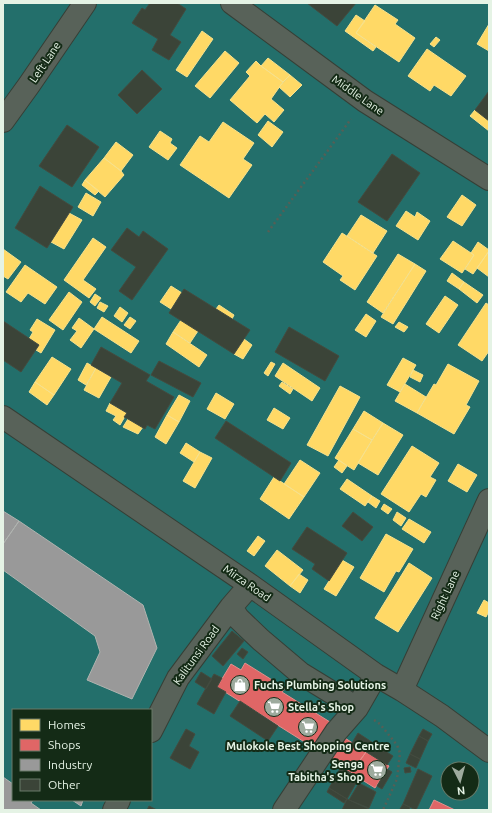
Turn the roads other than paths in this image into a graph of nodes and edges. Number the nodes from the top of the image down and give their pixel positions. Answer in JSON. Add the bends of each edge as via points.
{"nodes":[{"id":1,"x":85,"y":3,"type":"edge"},
{"id":2,"x":232,"y":3,"type":"edge"},
{"id":3,"x":3,"y":121,"type":"edge"},
{"id":4,"x":489,"y":179,"type":"edge"},
{"id":5,"x":3,"y":417,"type":"edge"},
{"id":6,"x":489,"y":500,"type":"edge"},
{"id":7,"x":250,"y":585,"type":"junction"},
{"id":8,"x":231,"y":607,"type":"junction"},
{"id":9,"x":376,"y":675,"type":"junction"},
{"id":10,"x":402,"y":690,"type":"junction"},
{"id":11,"x":357,"y":708,"type":"junction"},
{"id":12,"x":152,"y":729,"type":"edge"},
{"id":13,"x":489,"y":751,"type":"edge"},
{"id":14,"x":118,"y":801,"type":"edge"},
{"id":15,"x":114,"y":810,"type":"edge"},
{"id":16,"x":284,"y":810,"type":"edge"}],
"edges":[{"from":1,"to":3,"type":"street","name":"Left Lane"},
{"from":2,"to":4,"type":"street","name":"Middle Lane","via":[[365,100]]},
{"from":5,"to":7,"type":"street","name":"Mirza Road"},
{"from":6,"to":10,"type":"street","name":"Right Lane"},
{"from":7,"to":8,"type":"street","name":"Kalitunsi Road"},
{"from":7,"to":9,"type":"street","name":"Mirza Road"},
{"from":8,"to":11,"type":"street","via":[[238,618],[300,673]]},
{"from":8,"to":12,"type":"street","name":"Kalitunsi Road","via":[[178,678]]},
{"from":9,"to":10,"type":"street","name":"Mirza Road"},
{"from":9,"to":11,"type":"street"},
{"from":10,"to":13,"type":"street","name":"Mirza Road"},
{"from":11,"to":16,"type":"street","via":[[336,732]]},
{"from":14,"to":15,"type":"street"}]}
